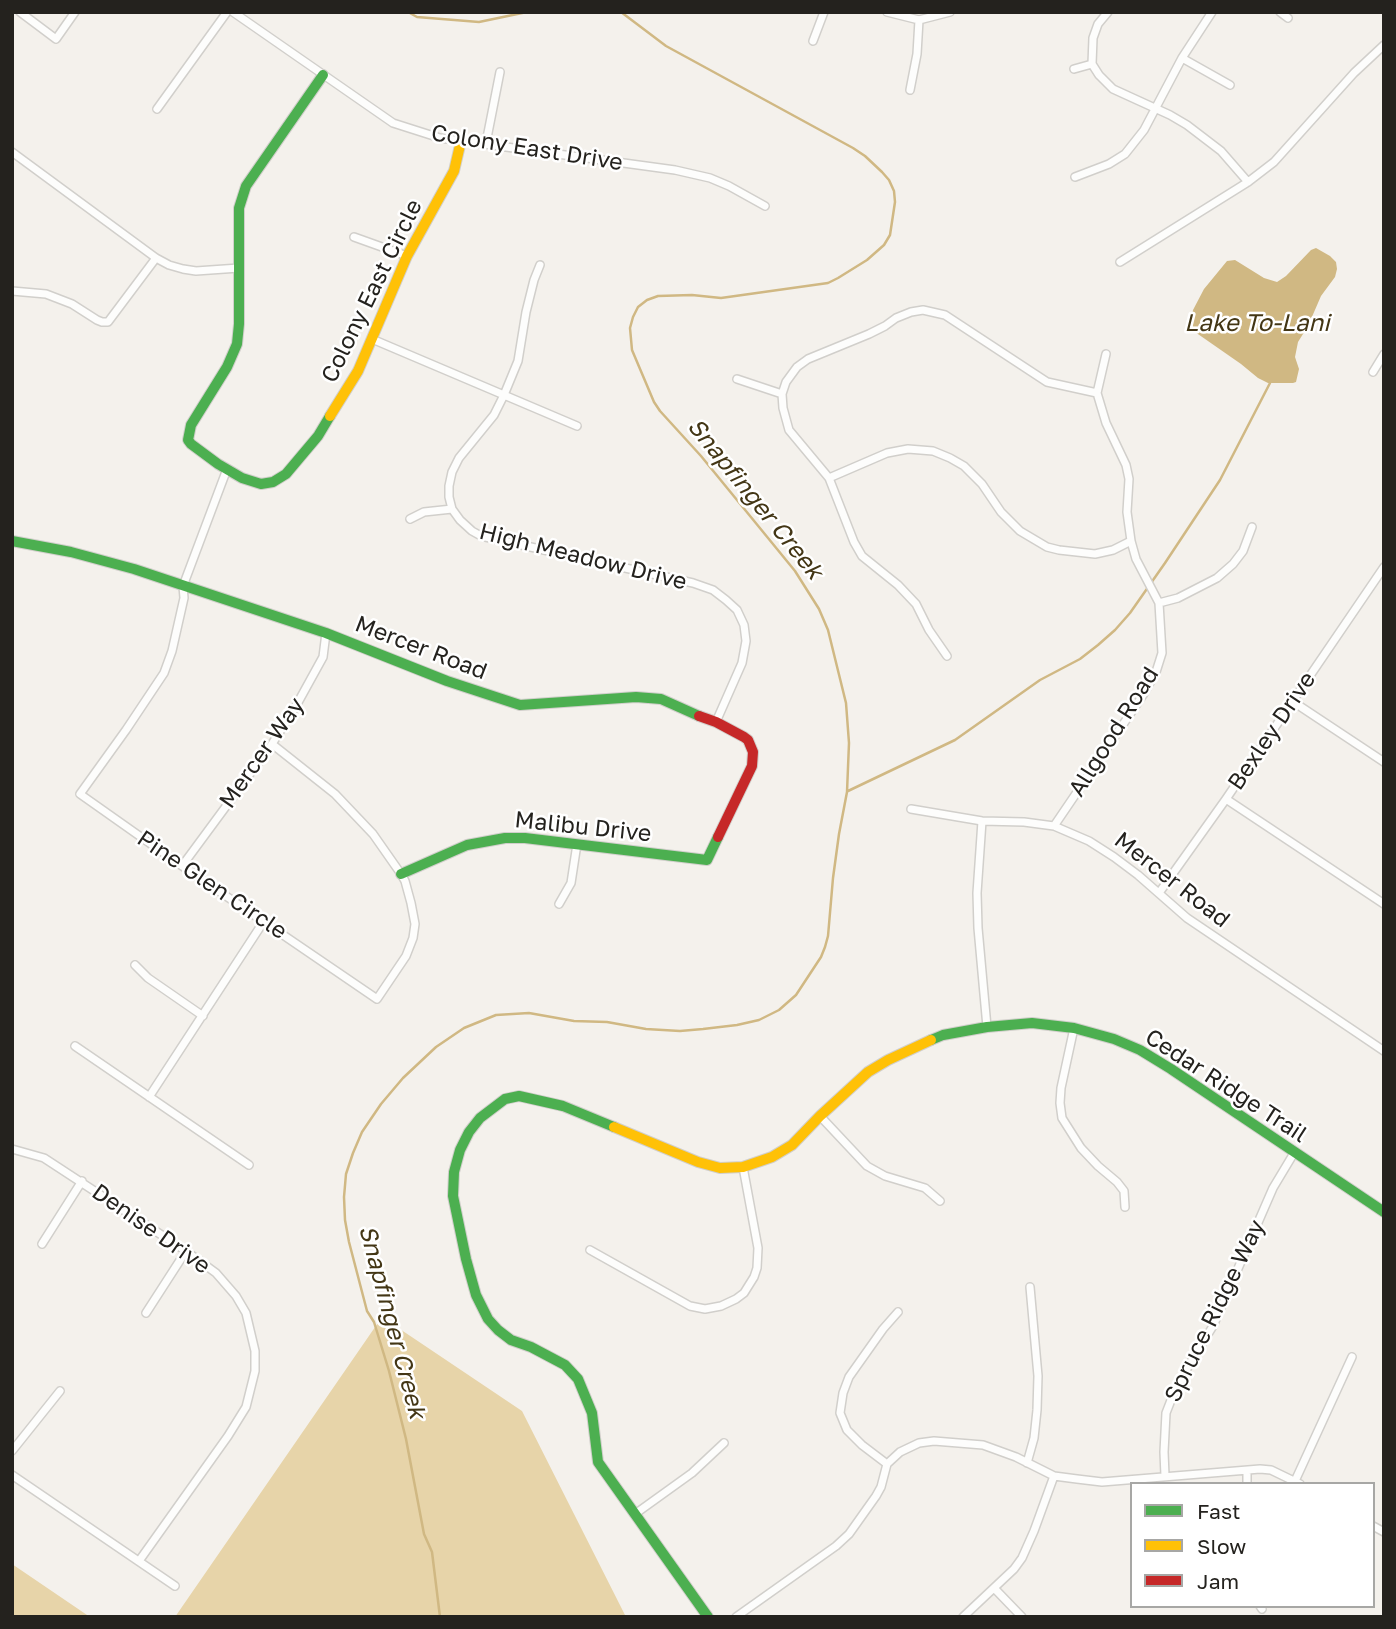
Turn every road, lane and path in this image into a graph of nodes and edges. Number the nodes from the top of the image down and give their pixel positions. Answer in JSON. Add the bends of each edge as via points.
{"nodes":[{"id":1,"x":20,"y":12,"type":"edge"},
{"id":2,"x":75,"y":12,"type":"edge"},
{"id":3,"x":228,"y":12,"type":"edge"},
{"id":4,"x":233,"y":12,"type":"edge"},
{"id":5,"x":824,"y":12,"type":"edge"},
{"id":6,"x":887,"y":12,"type":"edge"},
{"id":7,"x":950,"y":12,"type":"edge"},
{"id":8,"x":1108,"y":12,"type":"edge"},
{"id":9,"x":1212,"y":12,"type":"edge"},
{"id":10,"x":1279,"y":12,"type":"edge"},
{"id":11,"x":1288,"y":18,"type":"dead end"},
{"id":12,"x":919,"y":20,"type":"junction"},
{"id":13,"x":813,"y":41,"type":"dead end"},
{"id":14,"x":1384,"y":45,"type":"edge"},
{"id":15,"x":1182,"y":58,"type":"junction"},
{"id":16,"x":1092,"y":64,"type":"junction"},
{"id":17,"x":1074,"y":69,"type":"dead end"},
{"id":18,"x":500,"y":72,"type":"dead end"},
{"id":19,"x":323,"y":75,"type":"junction"},
{"id":20,"x":1230,"y":85,"type":"dead end"},
{"id":21,"x":910,"y":90,"type":"dead end"},
{"id":22,"x":157,"y":109,"type":"dead end"},
{"id":23,"x":1155,"y":110,"type":"junction"},
{"id":24,"x":461,"y":141,"type":"junction"},
{"id":25,"x":486,"y":143,"type":"junction"},
{"id":26,"x":12,"y":152,"type":"edge"},
{"id":27,"x":1075,"y":177,"type":"dead end"},
{"id":28,"x":1248,"y":182,"type":"junction"},
{"id":29,"x":765,"y":206,"type":"dead end"},
{"id":30,"x":354,"y":237,"type":"dead end"},
{"id":31,"x":407,"y":256,"type":"junction"},
{"id":32,"x":156,"y":258,"type":"junction"},
{"id":33,"x":1120,"y":262,"type":"dead end"},
{"id":34,"x":540,"y":265,"type":"dead end"},
{"id":35,"x":239,"y":268,"type":"junction"},
{"id":36,"x":12,"y":291,"type":"edge"},
{"id":37,"x":372,"y":339,"type":"junction"},
{"id":38,"x":1106,"y":354,"type":"dead end"},
{"id":39,"x":1384,"y":354,"type":"edge"},
{"id":40,"x":1373,"y":372,"type":"dead end"},
{"id":41,"x":737,"y":379,"type":"dead end"},
{"id":42,"x":1097,"y":393,"type":"junction"},
{"id":43,"x":782,"y":394,"type":"junction"},
{"id":44,"x":504,"y":395,"type":"junction"},
{"id":45,"x":577,"y":426,"type":"dead end"},
{"id":46,"x":227,"y":469,"type":"junction"},
{"id":47,"x":829,"y":478,"type":"junction"},
{"id":48,"x":452,"y":509,"type":"junction"},
{"id":49,"x":410,"y":519,"type":"dead end"},
{"id":50,"x":1252,"y":527,"type":"dead end"},
{"id":51,"x":12,"y":541,"type":"edge"},
{"id":52,"x":1131,"y":541,"type":"junction"},
{"id":53,"x":1384,"y":568,"type":"edge"},
{"id":54,"x":183,"y":586,"type":"junction"},
{"id":55,"x":1159,"y":603,"type":"junction"},
{"id":56,"x":326,"y":633,"type":"junction"},
{"id":57,"x":947,"y":656,"type":"dead end"},
{"id":58,"x":1292,"y":701,"type":"junction"},
{"id":59,"x":716,"y":722,"type":"junction"},
{"id":60,"x":271,"y":744,"type":"junction"},
{"id":61,"x":1384,"y":750,"type":"edge"},
{"id":62,"x":1381,"y":760,"type":"edge"},
{"id":63,"x":1226,"y":799,"type":"junction"},
{"id":64,"x":733,"y":805,"type":"joint"},
{"id":65,"x":911,"y":810,"type":"dead end"},
{"id":66,"x":982,"y":821,"type":"junction"},
{"id":67,"x":1054,"y":826,"type":"junction"},
{"id":68,"x":577,"y":844,"type":"junction"},
{"id":69,"x":182,"y":866,"type":"junction"},
{"id":70,"x":401,"y":874,"type":"junction"},
{"id":71,"x":1159,"y":893,"type":"junction"},
{"id":72,"x":559,"y":904,"type":"dead end"},
{"id":73,"x":1384,"y":904,"type":"edge"},
{"id":74,"x":264,"y":921,"type":"junction"},
{"id":75,"x":135,"y":965,"type":"dead end"},
{"id":76,"x":204,"y":1016,"type":"junction"},
{"id":77,"x":987,"y":1027,"type":"junction"},
{"id":78,"x":1074,"y":1028,"type":"junction"},
{"id":79,"x":75,"y":1046,"type":"dead end"},
{"id":80,"x":1384,"y":1051,"type":"edge"},
{"id":81,"x":149,"y":1097,"type":"junction"},
{"id":82,"x":820,"y":1116,"type":"junction"},
{"id":83,"x":12,"y":1149,"type":"edge"},
{"id":84,"x":1294,"y":1153,"type":"junction"},
{"id":85,"x":249,"y":1165,"type":"dead end"},
{"id":86,"x":743,"y":1167,"type":"junction"},
{"id":87,"x":82,"y":1181,"type":"junction"},
{"id":88,"x":940,"y":1201,"type":"dead end"},
{"id":89,"x":1125,"y":1207,"type":"dead end"},
{"id":90,"x":1384,"y":1212,"type":"edge"},
{"id":91,"x":42,"y":1244,"type":"dead end"},
{"id":92,"x":590,"y":1250,"type":"dead end"},
{"id":93,"x":186,"y":1251,"type":"junction"},
{"id":94,"x":1030,"y":1287,"type":"dead end"},
{"id":95,"x":898,"y":1312,"type":"dead end"},
{"id":96,"x":146,"y":1314,"type":"dead end"},
{"id":97,"x":1352,"y":1357,"type":"dead end"},
{"id":98,"x":60,"y":1391,"type":"dead end"},
{"id":99,"x":724,"y":1443,"type":"dead end"},
{"id":100,"x":12,"y":1451,"type":"edge"},
{"id":101,"x":1027,"y":1463,"type":"junction"},
{"id":102,"x":887,"y":1464,"type":"junction"},
{"id":103,"x":1247,"y":1471,"type":"junction"},
{"id":104,"x":12,"y":1475,"type":"edge"},
{"id":105,"x":1054,"y":1476,"type":"junction"},
{"id":106,"x":1165,"y":1476,"type":"junction"},
{"id":107,"x":1247,"y":1482,"type":"edge"},
{"id":108,"x":1297,"y":1482,"type":"edge"},
{"id":109,"x":635,"y":1514,"type":"junction"},
{"id":110,"x":139,"y":1562,"type":"junction"},
{"id":111,"x":175,"y":1586,"type":"dead end"},
{"id":112,"x":994,"y":1588,"type":"junction"},
{"id":113,"x":708,"y":1617,"type":"edge"},
{"id":114,"x":736,"y":1617,"type":"edge"},
{"id":115,"x":963,"y":1617,"type":"edge"},
{"id":116,"x":1022,"y":1617,"type":"edge"}],
"edges":[{"from":1,"to":2,"type":"street","via":[[56,39]]},
{"from":3,"to":22,"type":"street"},
{"from":4,"to":19,"type":"street","name":"Colony East Drive"},
{"from":5,"to":13,"type":"street"},
{"from":6,"to":12,"type":"street"},
{"from":7,"to":12,"type":"street"},
{"from":8,"to":16,"type":"street","via":[[1093,38]]},
{"from":9,"to":15,"type":"street"},
{"from":10,"to":11,"type":"street"},
{"from":12,"to":21,"type":"street"},
{"from":14,"to":28,"type":"street","via":[[1274,162]]},
{"from":15,"to":20,"type":"street"},
{"from":15,"to":23,"type":"street"},
{"from":16,"to":17,"type":"street"},
{"from":16,"to":23,"type":"street","via":[[1113,89]]},
{"from":18,"to":25,"type":"street"},
{"from":19,"to":24,"type":"street","name":"Colony East Drive","via":[[393,123]]},
{"from":19,"to":35,"type":"street","name":"Colony East Circle","via":[[246,186],[239,208]]},
{"from":23,"to":27,"type":"street","via":[[1125,154]]},
{"from":23,"to":28,"type":"street","via":[[1212,144]]},
{"from":24,"to":25,"type":"street","name":"Colony East Drive"},
{"from":24,"to":31,"type":"street","name":"Colony East Circle","via":[[454,171]]},
{"from":25,"to":29,"type":"street","name":"Colony East Drive","via":[[675,170],[719,182]]},
{"from":26,"to":32,"type":"street"},
{"from":28,"to":33,"type":"street"},
{"from":30,"to":31,"type":"street"},
{"from":31,"to":37,"type":"street","name":"Colony East Circle"},
{"from":32,"to":35,"type":"street","via":[[196,271]]},
{"from":32,"to":36,"type":"street","via":[[108,322],[46,294]]},
{"from":34,"to":44,"type":"street","name":"High Meadow Drive","via":[[518,361]]},
{"from":35,"to":46,"type":"street","name":"Colony East Circle","via":[[237,344],[188,434],[191,444]]},
{"from":37,"to":44,"type":"street"},
{"from":37,"to":46,"type":"street","name":"Colony East Circle","via":[[318,436],[286,474],[261,484]]},
{"from":38,"to":42,"type":"street"},
{"from":39,"to":40,"type":"street"},
{"from":41,"to":43,"type":"street"},
{"from":42,"to":43,"type":"street","via":[[1047,382],[945,315],[923,310],[808,359],[791,374]]},
{"from":42,"to":52,"type":"street","name":"Allgood Road","via":[[1126,465]]},
{"from":43,"to":47,"type":"street","via":[[789,430]]},
{"from":44,"to":45,"type":"street"},
{"from":44,"to":48,"type":"street","name":"High Meadow Drive","via":[[452,472]]},
{"from":46,"to":54,"type":"street","name":"Pine Glen Circle"},
{"from":47,"to":52,"type":"street","via":[[887,453],[933,451],[964,466],[1020,531],[1048,547],[1095,554]]},
{"from":47,"to":57,"type":"street","via":[[862,556],[916,604]]},
{"from":48,"to":49,"type":"street","via":[[424,512]]},
{"from":48,"to":59,"type":"street","name":"High Meadow Drive","via":[[481,536],[692,583],[726,600],[737,610],[746,641],[742,663]]},
{"from":50,"to":55,"type":"street","via":[[1243,551],[1217,578]]},
{"from":51,"to":54,"type":"street","name":"Mercer Road","via":[[71,552]]},
{"from":52,"to":55,"type":"street","name":"Allgood Road"},
{"from":53,"to":58,"type":"street","name":"Bexley Drive"},
{"from":54,"to":56,"type":"street","name":"Mercer Road"},
{"from":54,"to":69,"type":"street","name":"Pine Glen Circle","via":[[181,612],[164,673],[80,794]]},
{"from":55,"to":67,"type":"street","name":"Allgood Road","via":[[1162,653],[1156,672]]},
{"from":56,"to":59,"type":"street","name":"Mercer Road","via":[[520,705],[661,699]]},
{"from":56,"to":60,"type":"street","name":"Mercer Way","via":[[315,675]]},
{"from":58,"to":62,"type":"street"},
{"from":58,"to":63,"type":"street","name":"Bexley Drive"},
{"from":59,"to":64,"type":"street","name":"Mercer Road","via":[[748,740],[753,752],[752,766]]},
{"from":60,"to":69,"type":"street","name":"Mercer Way"},
{"from":60,"to":70,"type":"street","name":"Pine Glen Circle","via":[[335,794],[373,834]]},
{"from":61,"to":62,"type":"street"},
{"from":63,"to":71,"type":"street","name":"Bexley Drive"},
{"from":63,"to":73,"type":"street"},
{"from":64,"to":68,"type":"street","name":"Malibu Drive","via":[[707,860]]},
{"from":65,"to":66,"type":"street","name":"Mercer Road"},
{"from":66,"to":67,"type":"street","name":"Mercer Road"},
{"from":66,"to":77,"type":"street","via":[[977,892]]},
{"from":67,"to":71,"type":"street","name":"Mercer Road","via":[[1106,851]]},
{"from":68,"to":70,"type":"street","name":"Malibu Drive","via":[[525,838],[488,840]]},
{"from":68,"to":72,"type":"street","via":[[571,883]]},
{"from":69,"to":74,"type":"street","name":"Pine Glen Circle"},
{"from":70,"to":74,"type":"street","name":"Pine Glen Circle","via":[[415,924],[413,939],[377,999]]},
{"from":71,"to":80,"type":"street","name":"Mercer Road","via":[[1223,944]]},
{"from":74,"to":76,"type":"street"},
{"from":75,"to":76,"type":"street"},
{"from":76,"to":81,"type":"street"},
{"from":77,"to":78,"type":"street","name":"Cedar Ridge Trail","via":[[1032,1023]]},
{"from":77,"to":82,"type":"street","name":"Cedar Ridge Trail","via":[[943,1035],[888,1060]]},
{"from":78,"to":84,"type":"street","name":"Cedar Ridge Trail","via":[[1140,1050]]},
{"from":78,"to":89,"type":"street","via":[[1060,1088],[1062,1118],[1082,1149],[1124,1191]]},
{"from":79,"to":81,"type":"street"},
{"from":81,"to":85,"type":"street"},
{"from":82,"to":86,"type":"street","name":"Cedar Ridge Trail","via":[[792,1145]]},
{"from":82,"to":88,"type":"street","via":[[867,1166],[925,1188]]},
{"from":83,"to":87,"type":"street","name":"Denise Drive","via":[[44,1158]]},
{"from":84,"to":90,"type":"street","name":"Cedar Ridge Trail"},
{"from":84,"to":106,"type":"street","name":"Spruce Ridge Way","via":[[1273,1188],[1213,1326],[1173,1395],[1166,1413]]},
{"from":86,"to":92,"type":"street","via":[[758,1248],[757,1268],[736,1299],[705,1309],[690,1306]]},
{"from":86,"to":109,"type":"street","name":"Cedar Ridge Trail","via":[[720,1168],[698,1162],[563,1105],[519,1096],[505,1099],[480,1118],[460,1150],[453,1196],[476,1295],[498,1330],[565,1365],[578,1379],[592,1413],[598,1462]]},
{"from":87,"to":91,"type":"street"},
{"from":87,"to":93,"type":"street","name":"Denise Drive"},
{"from":93,"to":96,"type":"street"},
{"from":93,"to":110,"type":"street","name":"Denise Drive","via":[[216,1273],[246,1313],[256,1371],[246,1407]]},
{"from":94,"to":101,"type":"street","via":[[1038,1387]]},
{"from":95,"to":102,"type":"street","via":[[849,1377],[840,1413],[847,1430]]},
{"from":97,"to":108,"type":"street"},
{"from":98,"to":100,"type":"street"},
{"from":99,"to":109,"type":"street"},
{"from":101,"to":102,"type":"street","via":[[1000,1450],[934,1441],[910,1446]]},
{"from":101,"to":105,"type":"street"},
{"from":102,"to":114,"type":"street","via":[[881,1487],[849,1534]]},
{"from":103,"to":106,"type":"street"},
{"from":103,"to":107,"type":"street"},
{"from":103,"to":108,"type":"street","via":[[1271,1470]]},
{"from":104,"to":110,"type":"street"},
{"from":105,"to":106,"type":"street","via":[[1102,1482]]},
{"from":105,"to":112,"type":"street","via":[[1022,1558]]},
{"from":109,"to":113,"type":"street","name":"Cedar Ridge Trail"},
{"from":110,"to":111,"type":"street"},
{"from":112,"to":115,"type":"street"},
{"from":112,"to":116,"type":"street"}]}
